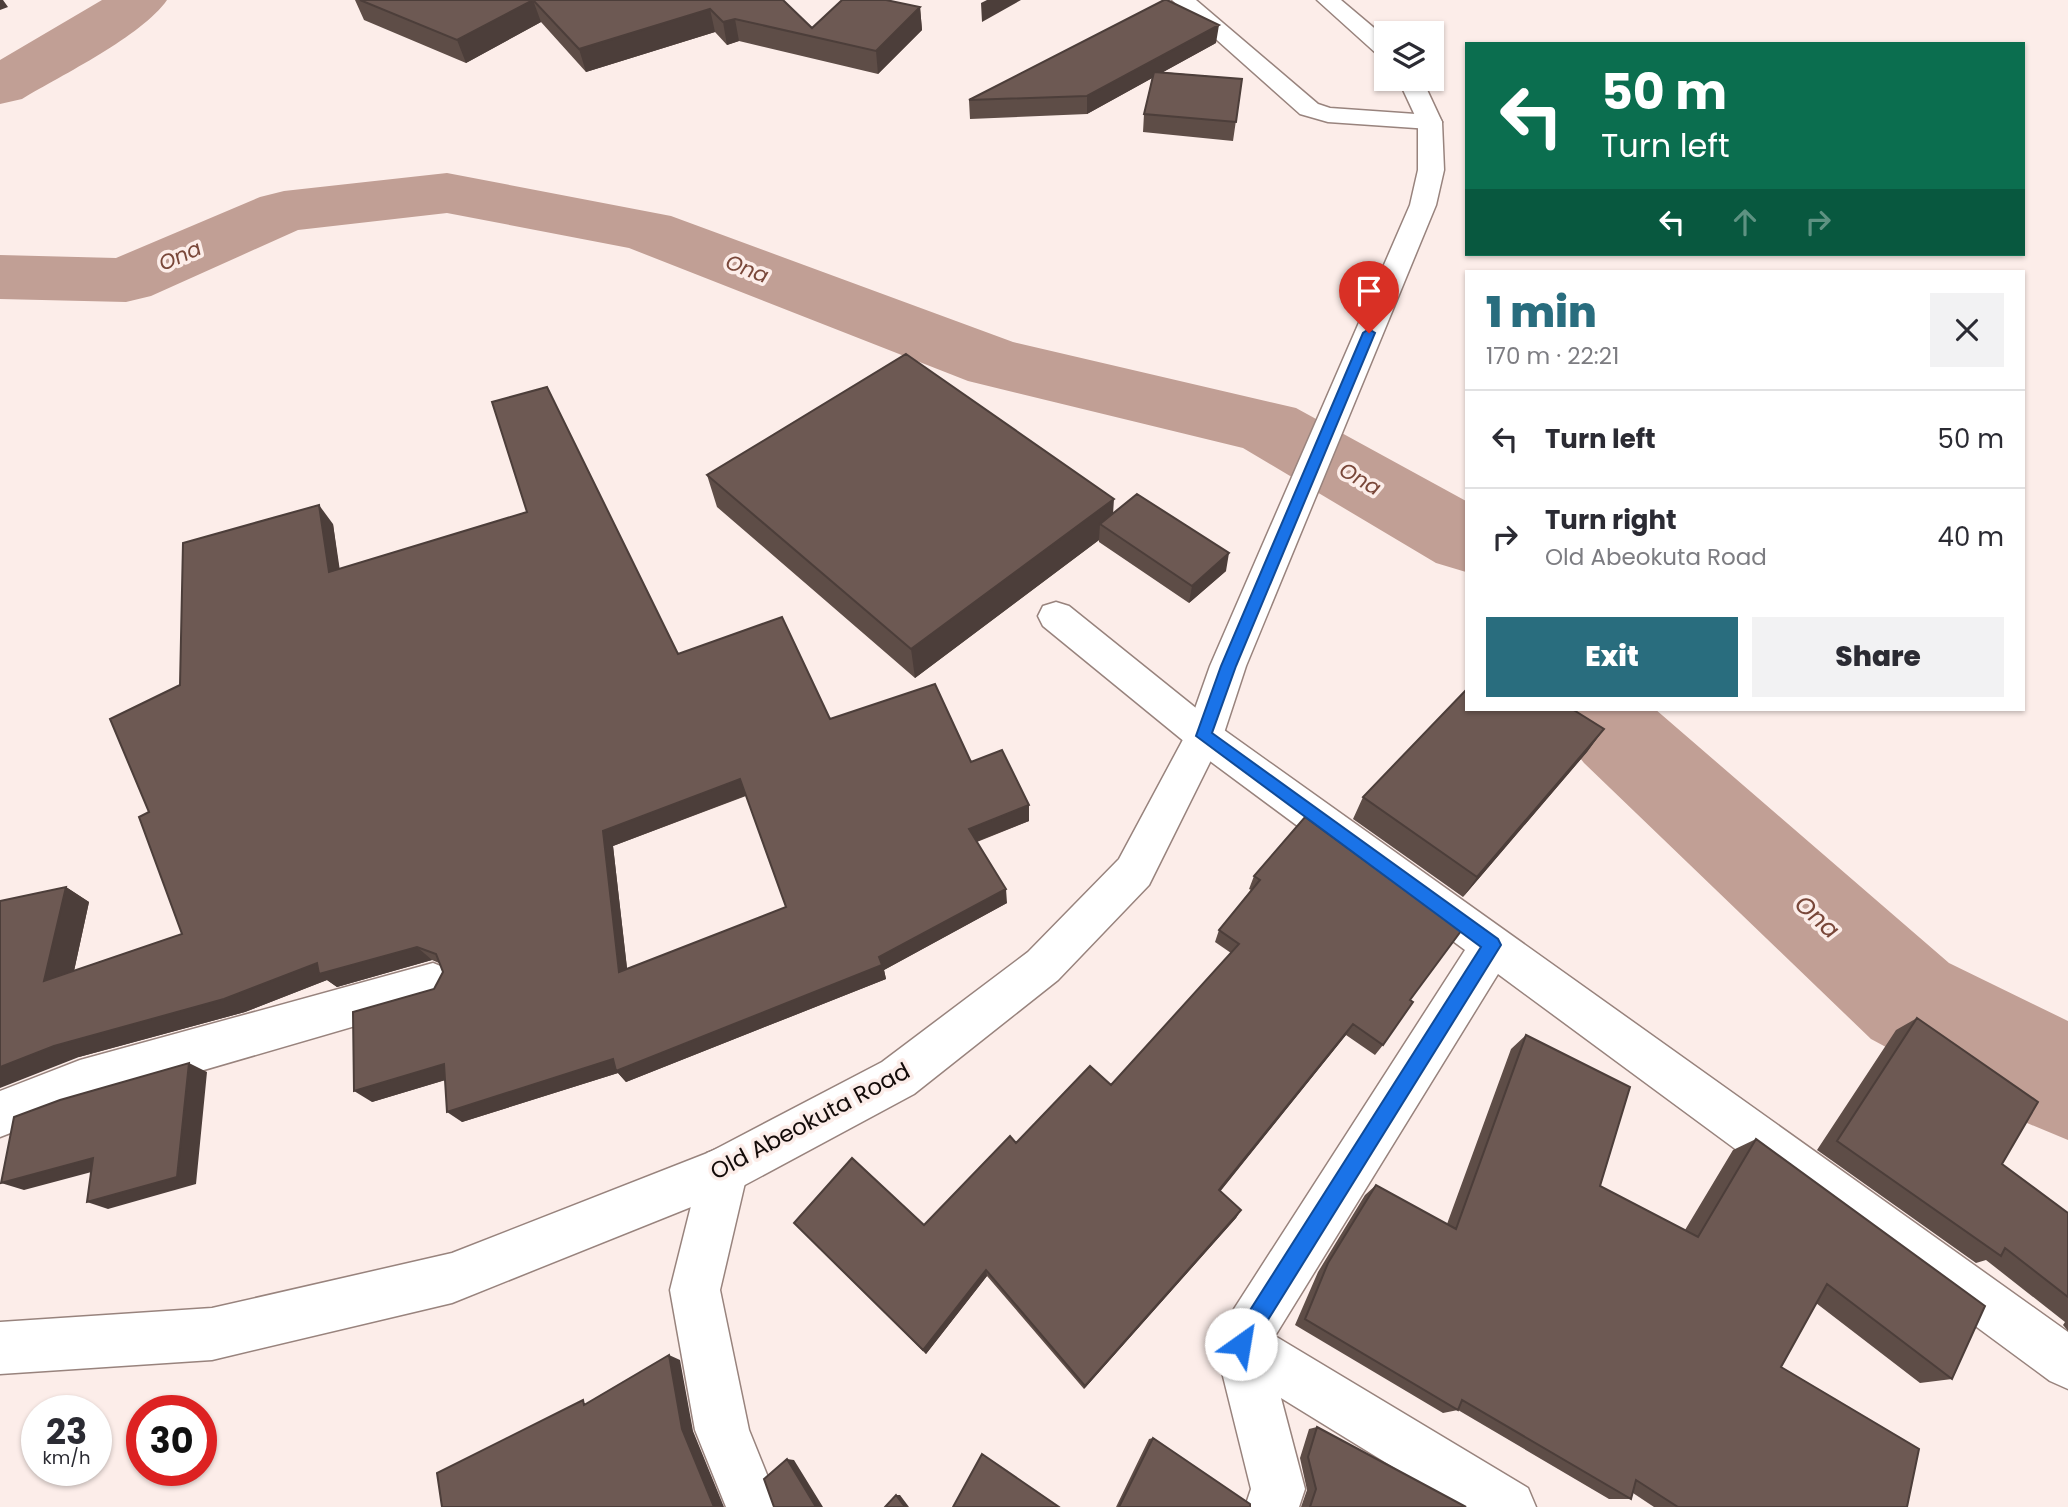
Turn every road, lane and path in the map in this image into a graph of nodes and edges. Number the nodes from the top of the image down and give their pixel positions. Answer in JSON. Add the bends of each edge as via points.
{"nodes":[{"id":1,"x":1183,"y":0,"type":"edge"},
{"id":2,"x":1328,"y":0,"type":"edge"},
{"id":3,"x":1374,"y":40,"type":"edge"},
{"id":4,"x":1416,"y":91,"type":"edge"},
{"id":5,"x":1430,"y":122,"type":"junction"},
{"id":6,"x":1056,"y":616,"type":"dead end"},
{"id":7,"x":1204,"y":736,"type":"junction"},
{"id":8,"x":1492,"y":945,"type":"junction"},
{"id":9,"x":433,"y":984,"type":"edge"},
{"id":10,"x":0,"y":1114,"type":"edge"},
{"id":11,"x":724,"y":1170,"type":"junction"},
{"id":12,"x":1241,"y":1344,"type":"junction"},
{"id":13,"x":0,"y":1348,"type":"edge"},
{"id":14,"x":2068,"y":1363,"type":"edge"},
{"id":15,"x":753,"y":1507,"type":"edge"},
{"id":16,"x":1272,"y":1507,"type":"edge"},
{"id":17,"x":1509,"y":1507,"type":"edge"}],
"edges":[{"from":1,"to":5,"type":"main road","via":[[1309,109],[1328,115]]},
{"from":2,"to":3,"type":"main road"},
{"from":4,"to":5,"type":"main road","name":"Old Abeokuta Road"},
{"from":5,"to":7,"type":"main road","name":"Old Abeokuta Road","via":[[1431,170],[1423,205],[1228,666]]},
{"from":6,"to":7,"type":"main road"},
{"from":7,"to":8,"type":"main road"},
{"from":7,"to":11,"type":"main road","name":"Old Abeokuta Road","via":[[1133,872],[1043,966],[898,1078]]},
{"from":8,"to":12,"type":"main road"},
{"from":8,"to":14,"type":"main road"},
{"from":9,"to":10,"type":"main road","via":[[80,1083]]},
{"from":11,"to":13,"type":"main road","name":"Old Abeokuta Road","via":[[452,1278],[212,1334]]},
{"from":11,"to":15,"type":"main road","via":[[695,1290],[722,1430]]},
{"from":12,"to":16,"type":"main road","via":[[1278,1489]]},
{"from":12,"to":17,"type":"main road"}]}
